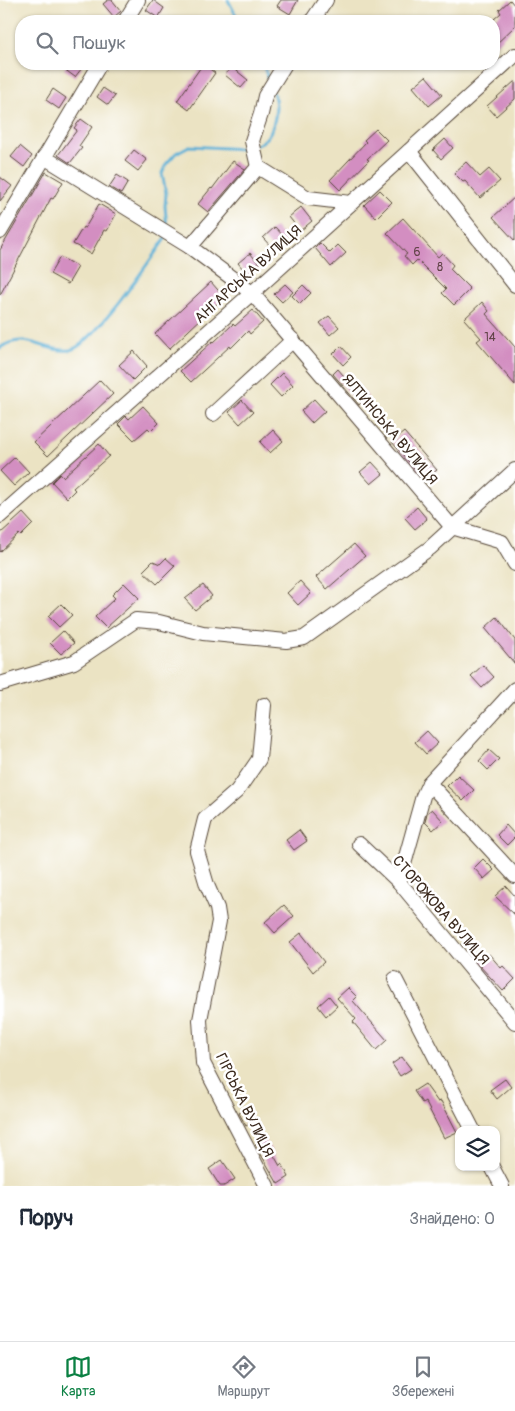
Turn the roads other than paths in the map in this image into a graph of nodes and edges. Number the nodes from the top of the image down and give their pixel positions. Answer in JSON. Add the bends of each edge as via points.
{"nodes":[{"id":1,"x":138,"y":0,"type":"edge"},
{"id":2,"x":326,"y":0,"type":"edge"},
{"id":3,"x":129,"y":15,"type":"edge"},
{"id":4,"x":316,"y":15,"type":"edge"},
{"id":5,"x":515,"y":55,"type":"edge"},
{"id":6,"x":500,"y":69,"type":"edge"},
{"id":7,"x":96,"y":70,"type":"edge"},
{"id":8,"x":281,"y":70,"type":"edge"},
{"id":9,"x":498,"y":70,"type":"edge"},
{"id":10,"x":409,"y":151,"type":"junction"},
{"id":11,"x":44,"y":157,"type":"junction"},
{"id":12,"x":257,"y":162,"type":"junction"},
{"id":13,"x":351,"y":203,"type":"junction"},
{"id":14,"x":0,"y":232,"type":"edge"},
{"id":15,"x":190,"y":247,"type":"junction"},
{"id":16,"x":515,"y":285,"type":"edge"},
{"id":17,"x":252,"y":293,"type":"junction"},
{"id":18,"x":293,"y":340,"type":"junction"},
{"id":19,"x":213,"y":414,"type":"dead end"},
{"id":20,"x":515,"y":470,"type":"edge"},
{"id":21,"x":0,"y":516,"type":"edge"},
{"id":22,"x":452,"y":527,"type":"junction"},
{"id":23,"x":515,"y":564,"type":"edge"},
{"id":24,"x":0,"y":684,"type":"edge"},
{"id":25,"x":515,"y":689,"type":"edge"},
{"id":26,"x":264,"y":705,"type":"dead end"},
{"id":27,"x":429,"y":782,"type":"junction"},
{"id":28,"x":358,"y":844,"type":"dead end"},
{"id":29,"x":515,"y":876,"type":"edge"},
{"id":30,"x":399,"y":882,"type":"junction"},
{"id":31,"x":395,"y":979,"type":"dead end"},
{"id":32,"x":515,"y":1022,"type":"edge"},
{"id":33,"x":471,"y":1126,"type":"edge"},
{"id":34,"x":494,"y":1171,"type":"edge"},
{"id":35,"x":267,"y":1186,"type":"edge"},
{"id":36,"x":502,"y":1186,"type":"edge"}],
"edges":[{"from":1,"to":3,"type":"street"},
{"from":2,"to":4,"type":"street"},
{"from":5,"to":6,"type":"street","name":"АНГАРСЬКА ВУЛИЦЯ"},
{"from":7,"to":11,"type":"street"},
{"from":8,"to":12,"type":"street","via":[[265,96],[252,141]]},
{"from":9,"to":10,"type":"street","name":"АНГАРСЬКА ВУЛИЦЯ"},
{"from":10,"to":13,"type":"street","name":"АНГАРСЬКА ВУЛИЦЯ"},
{"from":10,"to":16,"type":"street"},
{"from":11,"to":14,"type":"street"},
{"from":11,"to":15,"type":"street","name":"ЯЛТИНСЬКА ВУЛИЦЯ"},
{"from":12,"to":13,"type":"street","via":[[308,198]]},
{"from":12,"to":15,"type":"street"},
{"from":13,"to":17,"type":"street","name":"АНГАРСЬКА ВУЛИЦЯ"},
{"from":15,"to":17,"type":"street","name":"ЯЛТИНСЬКА ВУЛИЦЯ"},
{"from":17,"to":18,"type":"street","name":"ЯЛТИНСЬКА ВУЛИЦЯ"},
{"from":17,"to":21,"type":"street","name":"АНГАРСЬКА ВУЛИЦЯ"},
{"from":18,"to":19,"type":"street"},
{"from":18,"to":22,"type":"street","name":"ЯЛТИНСЬКА ВУЛИЦЯ"},
{"from":20,"to":22,"type":"street"},
{"from":22,"to":23,"type":"street","via":[[502,542]]},
{"from":22,"to":24,"type":"street","via":[[430,548],[304,638],[286,642],[203,633],[136,620],[74,662]]},
{"from":25,"to":27,"type":"street"},
{"from":26,"to":35,"type":"street","name":"ГІРСЬКА ВУЛИЦЯ","via":[[259,759],[237,791],[205,819],[197,852],[219,922],[200,1020],[203,1063]]},
{"from":27,"to":29,"type":"street"},
{"from":27,"to":30,"type":"street"},
{"from":28,"to":30,"type":"street","name":"СТОРОЖОВА ВУЛИЦЯ"},
{"from":30,"to":32,"type":"street","name":"СТОРОЖОВА ВУЛИЦЯ"},
{"from":31,"to":33,"type":"street"},
{"from":34,"to":36,"type":"street"}]}
